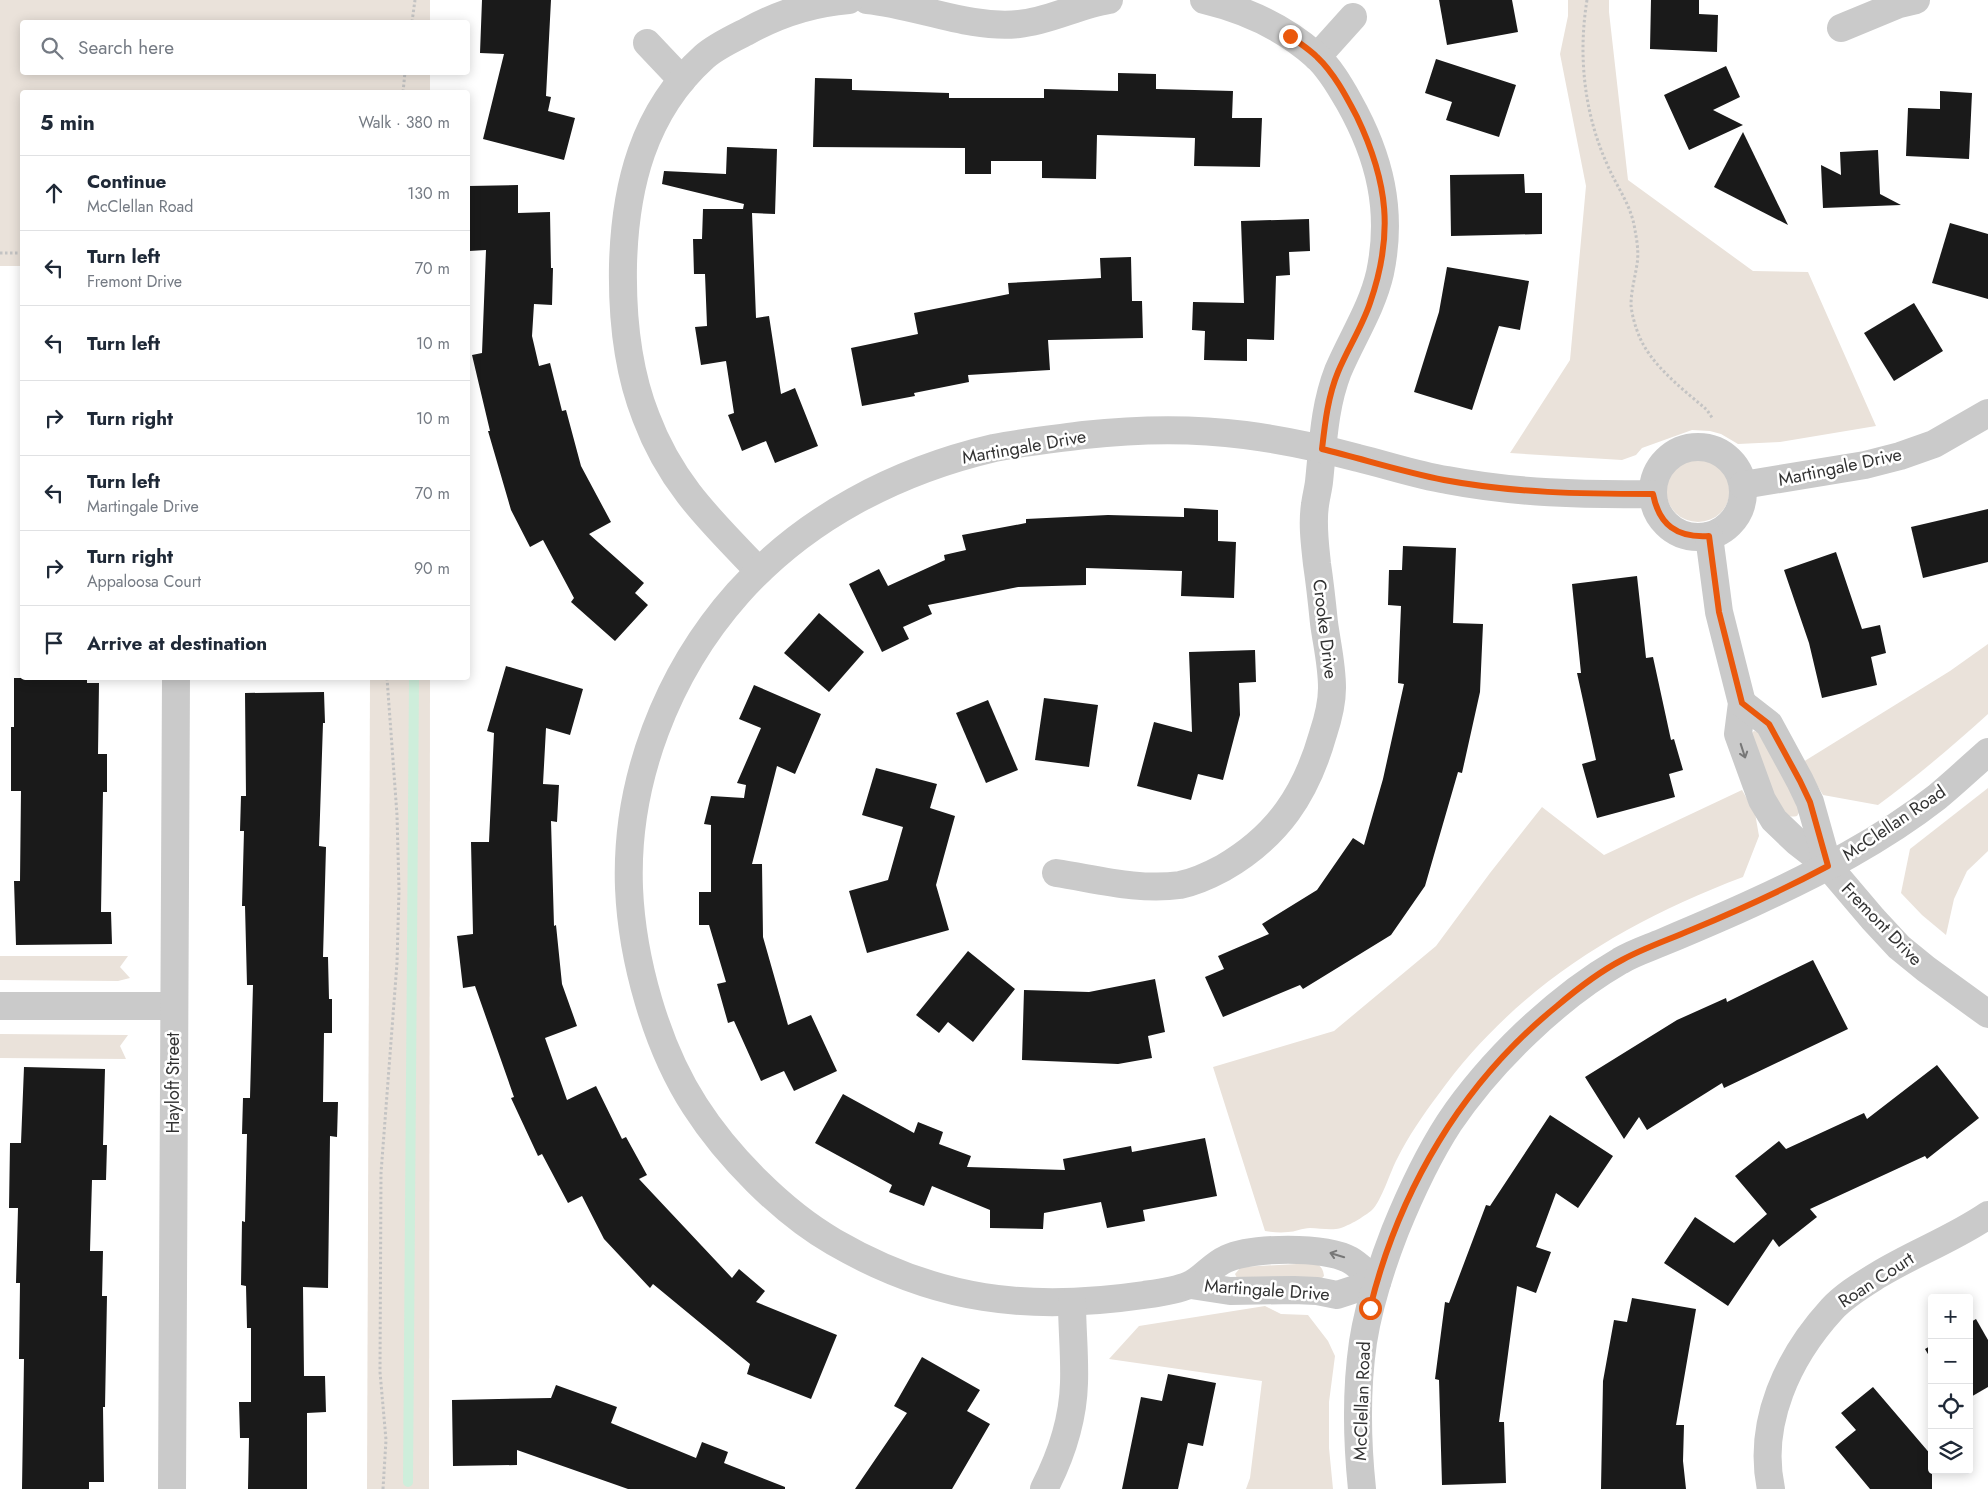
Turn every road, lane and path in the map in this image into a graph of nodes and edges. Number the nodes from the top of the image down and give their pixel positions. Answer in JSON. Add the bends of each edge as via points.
{"nodes":[{"id":1,"x":415,"y":0,"type":"edge"},
{"id":2,"x":849,"y":0,"type":"edge"},
{"id":3,"x":867,"y":0,"type":"edge"},
{"id":4,"x":1109,"y":0,"type":"edge"},
{"id":5,"x":1204,"y":0,"type":"edge"},
{"id":6,"x":1587,"y":0,"type":"edge"},
{"id":7,"x":1916,"y":0,"type":"edge"},
{"id":8,"x":1353,"y":17,"type":"dead end"},
{"id":9,"x":412,"y":20,"type":"edge"},
{"id":10,"x":1841,"y":28,"type":"dead end"},
{"id":11,"x":647,"y":43,"type":"dead end"},
{"id":12,"x":1317,"y":56,"type":"junction"},
{"id":13,"x":405,"y":75,"type":"edge"},
{"id":14,"x":682,"y":80,"type":"junction"},
{"id":15,"x":403,"y":90,"type":"edge"},
{"id":16,"x":0,"y":253,"type":"edge"},
{"id":17,"x":20,"y":253,"type":"edge"},
{"id":18,"x":1988,"y":413,"type":"edge"},
{"id":19,"x":1713,"y":419,"type":"dead end"},
{"id":20,"x":1322,"y":449,"type":"junction"},
{"id":21,"x":1743,"y":485,"type":"junction"},
{"id":22,"x":1653,"y":494,"type":"junction"},
{"id":23,"x":1709,"y":536,"type":"junction"},
{"id":24,"x":758,"y":571,"type":"junction"},
{"id":25,"x":176,"y":680,"type":"edge"},
{"id":26,"x":387,"y":680,"type":"edge"},
{"id":27,"x":1742,"y":703,"type":"junction"},
{"id":28,"x":1988,"y":752,"type":"edge"},
{"id":29,"x":1828,"y":866,"type":"junction"},
{"id":30,"x":1056,"y":873,"type":"dead end"},
{"id":31,"x":0,"y":1006,"type":"edge"},
{"id":32,"x":174,"y":1006,"type":"junction"},
{"id":33,"x":1988,"y":1014,"type":"edge"},
{"id":34,"x":1988,"y":1215,"type":"edge"},
{"id":35,"x":1377,"y":1282,"type":"junction"},
{"id":36,"x":1191,"y":1285,"type":"junction"},
{"id":37,"x":1072,"y":1302,"type":"junction"},
{"id":38,"x":172,"y":1489,"type":"edge"},
{"id":39,"x":383,"y":1489,"type":"edge"},
{"id":40,"x":1044,"y":1489,"type":"edge"},
{"id":41,"x":1362,"y":1489,"type":"edge"},
{"id":42,"x":1771,"y":1489,"type":"edge"}],
"edges":[{"from":1,"to":9,"type":"path"},
{"from":2,"to":14,"type":"street","via":[[827,2],[764,22],[705,56]]},
{"from":3,"to":4,"type":"street","via":[[984,23],[1018,24]]},
{"from":5,"to":12,"type":"street","name":"Crooke Drive","via":[[1263,19]]},
{"from":6,"to":19,"type":"path","via":[[1583,49],[1589,108],[1600,147],[1625,197],[1635,227],[1638,263],[1631,307],[1636,326],[1654,359]]},
{"from":7,"to":10,"type":"street"},
{"from":8,"to":12,"type":"street"},
{"from":11,"to":14,"type":"street"},
{"from":12,"to":20,"type":"street","name":"Crooke Drive","via":[[1340,87],[1371,146],[1381,178],[1385,210],[1379,275],[1370,306],[1338,372],[1326,414]]},
{"from":13,"to":15,"type":"path"},
{"from":14,"to":24,"type":"street","via":[[652,126],[629,195],[624,235],[624,327],[645,416],[677,480]]},
{"from":16,"to":17,"type":"path"},
{"from":18,"to":21,"type":"street","name":"Martingale Drive","via":[[1934,444],[1900,456]]},
{"from":20,"to":22,"type":"street","name":"Martingale Drive","via":[[1444,480],[1507,489],[1550,493]]},
{"from":20,"to":24,"type":"street","name":"Martingale Drive","via":[[1241,434],[1169,430],[1122,431],[998,447],[928,467],[872,491],[812,527]]},
{"from":20,"to":30,"type":"street","name":"Crooke Drive","via":[[1314,526],[1331,658],[1332,692],[1328,720],[1318,751],[1295,800],[1262,842],[1208,876],[1182,885],[1151,887]]},
{"from":21,"to":22,"type":"street","via":[[1732,461],[1708,447],[1694,446],[1669,457],[1660,467],[1654,480]]},
{"from":21,"to":23,"type":"street","via":[[1741,508],[1736,517]]},
{"from":22,"to":23,"type":"street","via":[[1661,518],[1671,527],[1695,537]]},
{"from":23,"to":27,"type":"street","name":"Fremont Drive","via":[[1719,612]]},
{"from":24,"to":37,"type":"street","name":"Martingale Drive","via":[[728,604],[673,687],[650,748],[633,820],[629,892],[638,960],[657,1027],[696,1108],[748,1172],[786,1208],[834,1242],[893,1271],[950,1292],[1008,1301]]},
{"from":25,"to":32,"type":"street","name":"Hayloft Street"},
{"from":26,"to":39,"type":"path","via":[[400,890],[398,956],[382,1153],[380,1372],[386,1440]]},
{"from":27,"to":29,"type":"street","name":"Fremont Drive","via":[[1769,724],[1800,781],[1810,802]]},
{"from":27,"to":29,"type":"street","name":"Fremont Drive","one_way":true,"via":[[1738,734],[1762,800],[1774,820]]},
{"from":28,"to":29,"type":"street","name":"McClellan Road","via":[[1936,798],[1890,830]]},
{"from":29,"to":33,"type":"street","name":"Fremont Drive","via":[[1900,947]]},
{"from":29,"to":35,"type":"street","name":"McClellan Road","via":[[1752,904],[1621,960],[1576,990],[1535,1024],[1505,1054],[1450,1122],[1411,1193]]},
{"from":31,"to":32,"type":"street"},
{"from":32,"to":38,"type":"street","name":"Hayloft Street"},
{"from":34,"to":42,"type":"street","name":"Roan Court","via":[[1878,1275],[1843,1299],[1818,1326],[1787,1375],[1776,1400],[1767,1455]]},
{"from":35,"to":36,"type":"street","name":"Martingale Drive","via":[[1337,1295],[1294,1290],[1230,1292]]},
{"from":35,"to":36,"type":"street","name":"Martingale Drive","one_way":true,"via":[[1349,1259],[1327,1252],[1304,1250],[1259,1251],[1226,1259]]},
{"from":35,"to":41,"type":"street","name":"McClellan Road","via":[[1363,1341],[1360,1373],[1358,1420]]},
{"from":36,"to":37,"type":"street","name":"Martingale Drive","via":[[1143,1295]]},
{"from":37,"to":40,"type":"street","via":[[1074,1384],[1064,1441]]}]}
